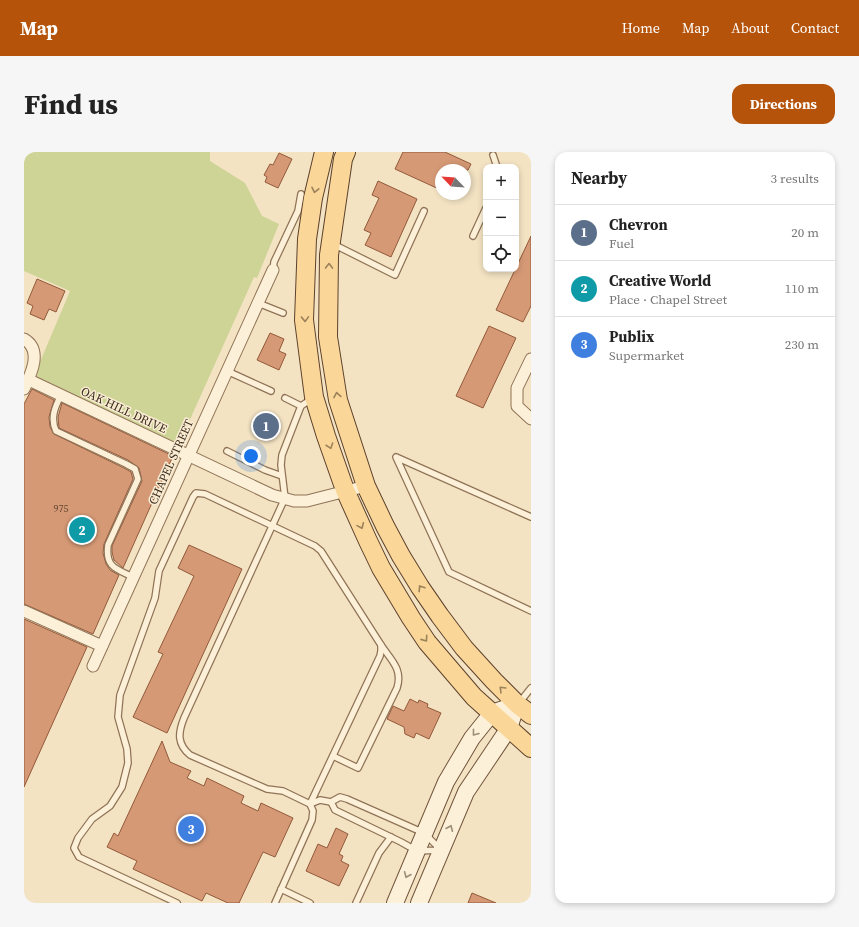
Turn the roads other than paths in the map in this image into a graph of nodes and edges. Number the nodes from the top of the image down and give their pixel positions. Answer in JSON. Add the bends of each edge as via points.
{"nodes":[{"id":1,"x":324,"y":152,"type":"edge"},
{"id":2,"x":346,"y":152,"type":"edge"},
{"id":3,"x":493,"y":155,"type":"dead end"},
{"id":4,"x":496,"y":164,"type":"edge"},
{"id":5,"x":301,"y":194,"type":"dead end"},
{"id":6,"x":424,"y":212,"type":"dead end"},
{"id":7,"x":483,"y":214,"type":"edge"},
{"id":8,"x":473,"y":236,"type":"dead end"},
{"id":9,"x":331,"y":243,"type":"junction"},
{"id":10,"x":274,"y":270,"type":"joint"},
{"id":11,"x":258,"y":303,"type":"junction"},
{"id":12,"x":282,"y":313,"type":"dead end"},
{"id":13,"x":24,"y":339,"type":"edge"},
{"id":14,"x":531,"y":359,"type":"edge"},
{"id":15,"x":227,"y":371,"type":"junction"},
{"id":16,"x":26,"y":384,"type":"edge"},
{"id":17,"x":271,"y":391,"type":"dead end"},
{"id":18,"x":61,"y":395,"type":"junction"},
{"id":19,"x":285,"y":398,"type":"dead end"},
{"id":20,"x":308,"y":401,"type":"junction"},
{"id":21,"x":531,"y":419,"type":"edge"},
{"id":22,"x":227,"y":451,"type":"dead end"},
{"id":23,"x":188,"y":455,"type":"junction"},
{"id":24,"x":282,"y":476,"type":"junction"},
{"id":25,"x":366,"y":486,"type":"junction"},
{"id":26,"x":345,"y":490,"type":"junction"},
{"id":27,"x":285,"y":498,"type":"junction"},
{"id":28,"x":531,"y":518,"type":"edge"},
{"id":29,"x":272,"y":526,"type":"junction"},
{"id":30,"x":133,"y":577,"type":"junction"},
{"id":31,"x":24,"y":611,"type":"edge"},
{"id":32,"x":531,"y":611,"type":"edge"},
{"id":33,"x":380,"y":645,"type":"junction"},
{"id":34,"x":102,"y":646,"type":"junction"},
{"id":35,"x":93,"y":666,"type":"dead end"},
{"id":36,"x":531,"y":688,"type":"edge"},
{"id":37,"x":517,"y":704,"type":"junction"},
{"id":38,"x":492,"y":713,"type":"junction"},
{"id":39,"x":531,"y":716,"type":"edge"},
{"id":40,"x":509,"y":728,"type":"junction"},
{"id":41,"x":531,"y":748,"type":"edge"},
{"id":42,"x":333,"y":756,"type":"junction"},
{"id":43,"x":331,"y":802,"type":"junction"},
{"id":44,"x":310,"y":804,"type":"junction"},
{"id":45,"x":424,"y":833,"type":"junction"},
{"id":46,"x":391,"y":837,"type":"junction"},
{"id":47,"x":441,"y":850,"type":"junction"},
{"id":48,"x":417,"y":851,"type":"junction"},
{"id":49,"x":281,"y":889,"type":"junction"},
{"id":50,"x":177,"y":903,"type":"edge"},
{"id":51,"x":275,"y":903,"type":"edge"},
{"id":52,"x":310,"y":903,"type":"edge"},
{"id":53,"x":356,"y":903,"type":"edge"},
{"id":54,"x":395,"y":903,"type":"edge"},
{"id":55,"x":419,"y":903,"type":"edge"}],
"edges":[{"from":1,"to":20,"type":"main road","one_way":true,"via":[[307,239],[304,320]]},
{"from":2,"to":9,"type":"main road"},
{"from":3,"to":4,"type":"lane"},
{"from":5,"to":10,"type":"lane","via":[[298,211],[274,262]]},
{"from":6,"to":9,"type":"lane","via":[[395,275]]},
{"from":7,"to":8,"type":"lane"},
{"from":25,"to":9,"type":"main road","one_way":true,"via":[[338,400],[328,337]]},
{"from":10,"to":11,"type":"street","name":"CHAPEL STREET"},
{"from":11,"to":12,"type":"lane"},
{"from":11,"to":15,"type":"street","name":"CHAPEL STREET"},
{"from":13,"to":16,"type":"street","via":[[35,352],[34,365]]},
{"from":14,"to":21,"type":"street","via":[[517,388],[517,406]]},
{"from":15,"to":17,"type":"lane"},
{"from":15,"to":23,"type":"street","name":"CHAPEL STREET"},
{"from":16,"to":18,"type":"street","name":"OAK HILL DRIVE"},
{"from":18,"to":23,"type":"street","name":"OAK HILL DRIVE"},
{"from":18,"to":30,"type":"lane","via":[[54,410],[53,424],[56,431],[135,469],[138,479],[107,552],[108,561],[113,568]]},
{"from":19,"to":20,"type":"lane"},
{"from":20,"to":24,"type":"lane","via":[[282,455]]},
{"from":20,"to":26,"type":"main road","one_way":true,"via":[[326,436]]},
{"from":22,"to":24,"type":"lane"},
{"from":23,"to":27,"type":"street","name":"OAK HILL DRIVE","via":[[272,495]]},
{"from":23,"to":30,"type":"street","name":"CHAPEL STREET"},
{"from":24,"to":27,"type":"lane"},
{"from":25,"to":26,"type":"street","name":"OAK HILL DRIVE"},
{"from":37,"to":25,"type":"main road","one_way":true,"via":[[464,648],[424,593],[388,532]]},
{"from":26,"to":27,"type":"street","name":"OAK HILL DRIVE","via":[[307,501]]},
{"from":26,"to":38,"type":"main road","one_way":true,"via":[[381,568],[411,618],[443,662]]},
{"from":27,"to":29,"type":"lane"},
{"from":28,"to":32,"type":"lane","via":[[396,457],[449,572]]},
{"from":29,"to":33,"type":"lane","via":[[321,551]]},
{"from":29,"to":44,"type":"lane","via":[[179,729],[179,739],[190,755],[267,789],[283,791]]},
{"from":29,"to":50,"type":"lane","via":[[205,494],[196,493],[193,497],[159,571],[155,598],[120,695],[118,717],[128,763],[122,787],[110,806],[92,819],[74,848],[78,857]]},
{"from":30,"to":34,"type":"street","name":"CHAPEL STREET"},
{"from":31,"to":34,"type":"street"},
{"from":33,"to":42,"type":"lane","via":[[380,656]]},
{"from":33,"to":42,"type":"lane","via":[[398,670],[397,688],[358,768]]},
{"from":34,"to":35,"type":"street","name":"CHAPEL STREET"},
{"from":36,"to":37,"type":"lane"},
{"from":37,"to":38,"type":"street"},
{"from":37,"to":39,"type":"main road"},
{"from":37,"to":40,"type":"street"},
{"from":38,"to":40,"type":"main road"},
{"from":38,"to":45,"type":"street","one_way":true,"via":[[472,738],[446,782]]},
{"from":40,"to":41,"type":"main road"},
{"from":47,"to":40,"type":"street","one_way":true,"via":[[466,792]]},
{"from":42,"to":44,"type":"lane"},
{"from":43,"to":44,"type":"lane","via":[[320,800]]},
{"from":43,"to":45,"type":"lane","via":[[340,797],[347,798]]},
{"from":43,"to":46,"type":"lane","via":[[335,810]]},
{"from":44,"to":49,"type":"lane","via":[[313,811],[312,820]]},
{"from":45,"to":47,"type":"lane"},
{"from":45,"to":48,"type":"street"},
{"from":46,"to":48,"type":"lane"},
{"from":46,"to":53,"type":"lane","via":[[378,852]]},
{"from":47,"to":48,"type":"lane"},
{"from":47,"to":55,"type":"street"},
{"from":48,"to":54,"type":"street","one_way":true},
{"from":49,"to":51,"type":"lane"},
{"from":49,"to":52,"type":"lane"}]}
